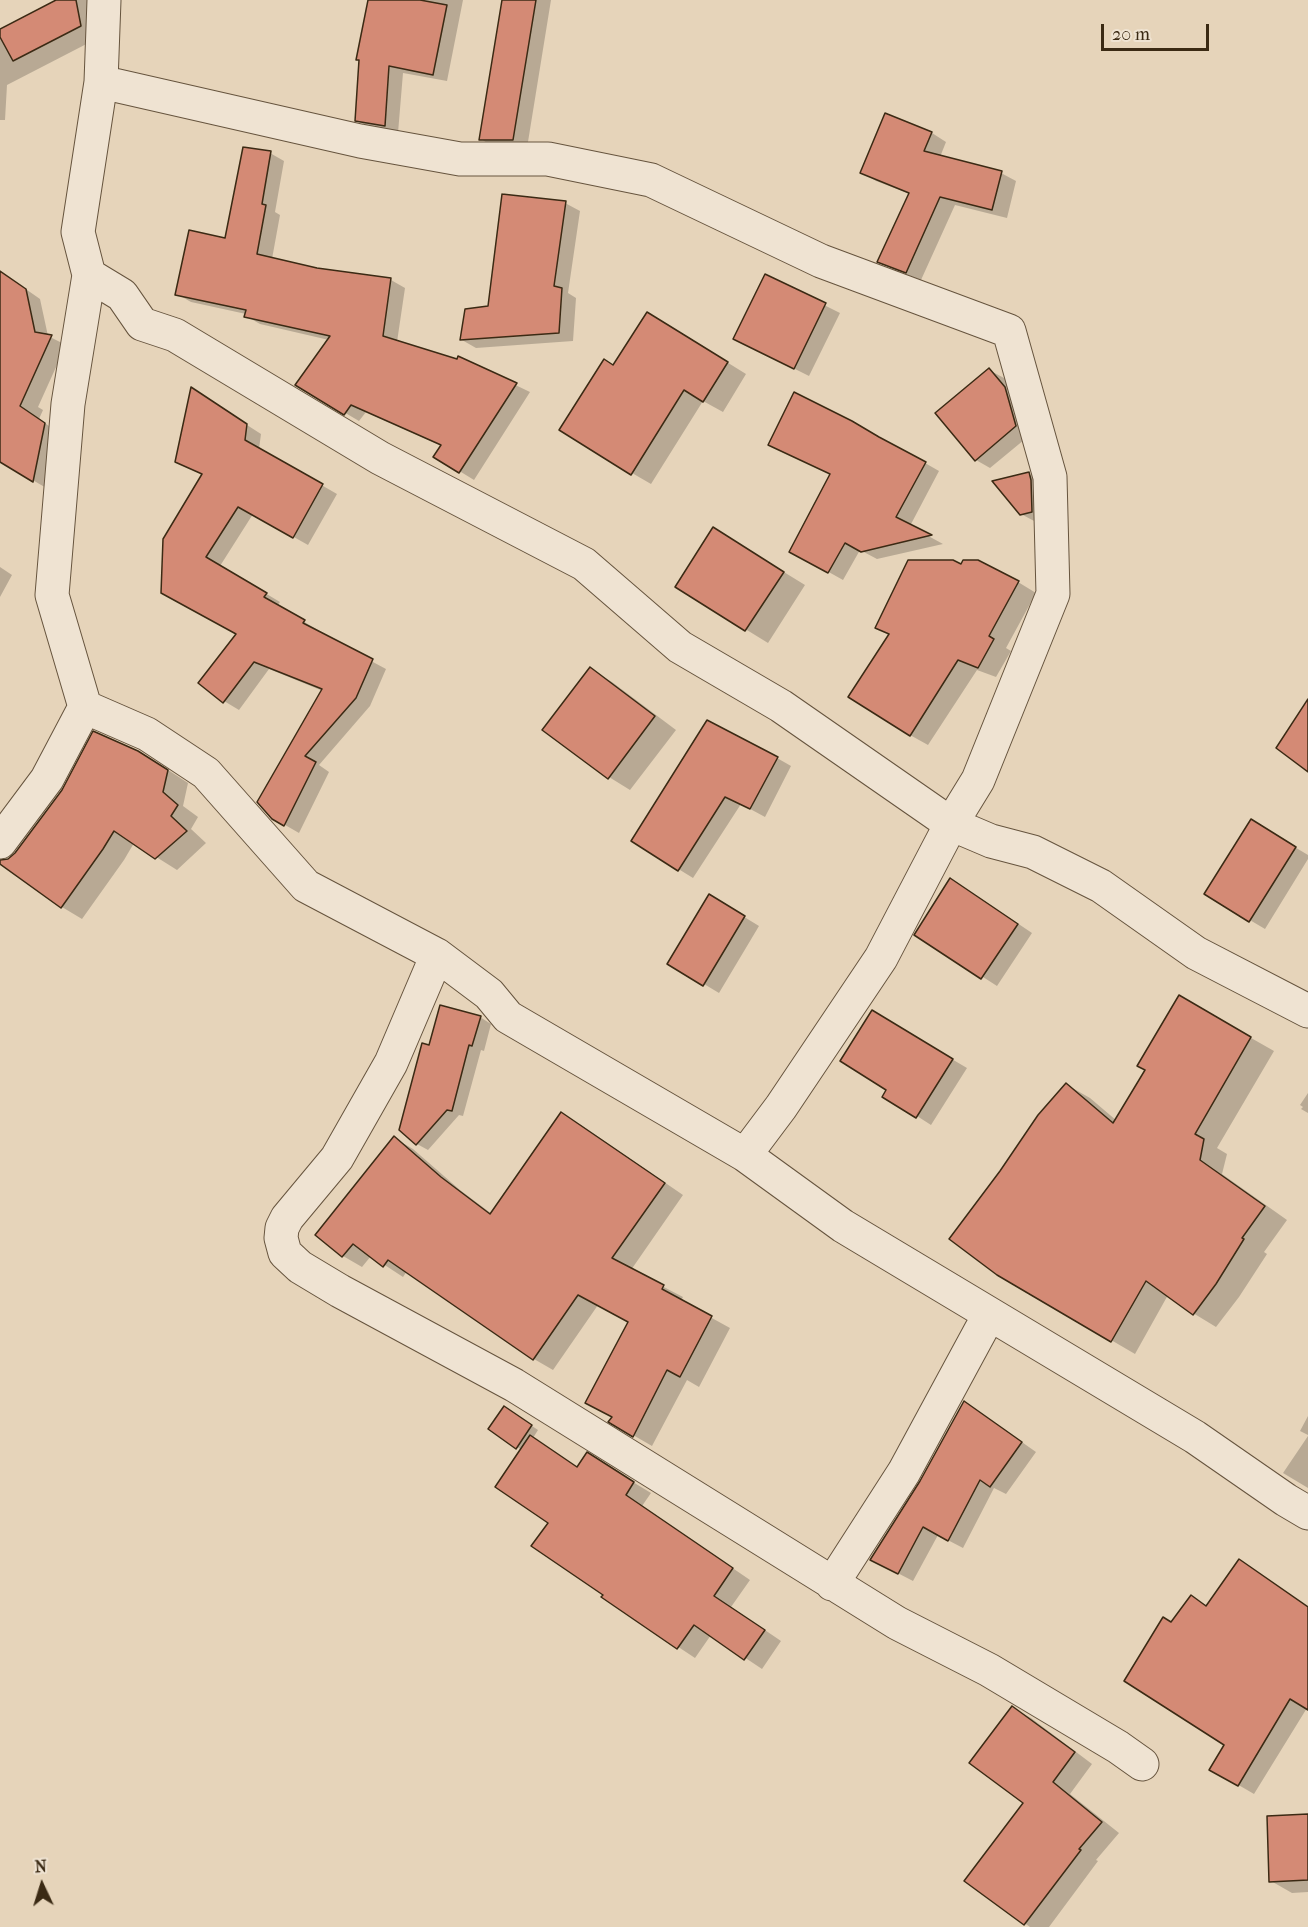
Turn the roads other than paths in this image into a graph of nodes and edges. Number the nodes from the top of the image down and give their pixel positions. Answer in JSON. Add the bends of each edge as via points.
{"nodes":[{"id":1,"x":104,"y":0,"type":"edge"},
{"id":2,"x":101,"y":82,"type":"junction"},
{"id":3,"x":89,"y":275,"type":"junction"},
{"id":4,"x":86,"y":707,"type":"junction"},
{"id":5,"x":951,"y":824,"type":"junction"},
{"id":6,"x":0,"y":842,"type":"edge"},
{"id":7,"x":437,"y":955,"type":"junction"},
{"id":8,"x":1308,"y":1011,"type":"edge"},
{"id":9,"x":745,"y":1155,"type":"junction"},
{"id":10,"x":989,"y":1315,"type":"junction"},
{"id":11,"x":1308,"y":1513,"type":"edge"},
{"id":12,"x":832,"y":1584,"type":"junction"},
{"id":13,"x":1142,"y":1764,"type":"dead end"}],
"edges":[{"from":1,"to":2,"type":"street"},
{"from":2,"to":3,"type":"street","via":[[78,232]]},
{"from":2,"to":5,"type":"street","via":[[360,141],[460,159],[548,159],[651,180],[820,261],[1009,331],[1050,477],[1053,594],[978,780]]},
{"from":3,"to":4,"type":"street","via":[[68,404],[52,595]]},
{"from":3,"to":5,"type":"street","via":[[122,295],[142,324],[176,334],[380,458],[584,564],[680,647],[781,706]]},
{"from":4,"to":6,"type":"street","via":[[46,779]]},
{"from":4,"to":7,"type":"street","via":[[147,734],[206,773],[306,886]]},
{"from":5,"to":8,"type":"street","via":[[1033,852],[1101,885],[1196,952]]},
{"from":5,"to":9,"type":"street","via":[[881,958]]},
{"from":7,"to":9,"type":"street","via":[[489,994],[508,1017]]},
{"from":7,"to":12,"type":"street","via":[[386,1072],[337,1158],[287,1218],[281,1238],[285,1253],[340,1291],[514,1385]]},
{"from":9,"to":10,"type":"street","via":[[843,1226]]},
{"from":10,"to":11,"type":"street","via":[[1195,1437]]},
{"from":10,"to":12,"type":"street","via":[[904,1472]]},
{"from":12,"to":13,"type":"street","via":[[989,1670]]}]}
